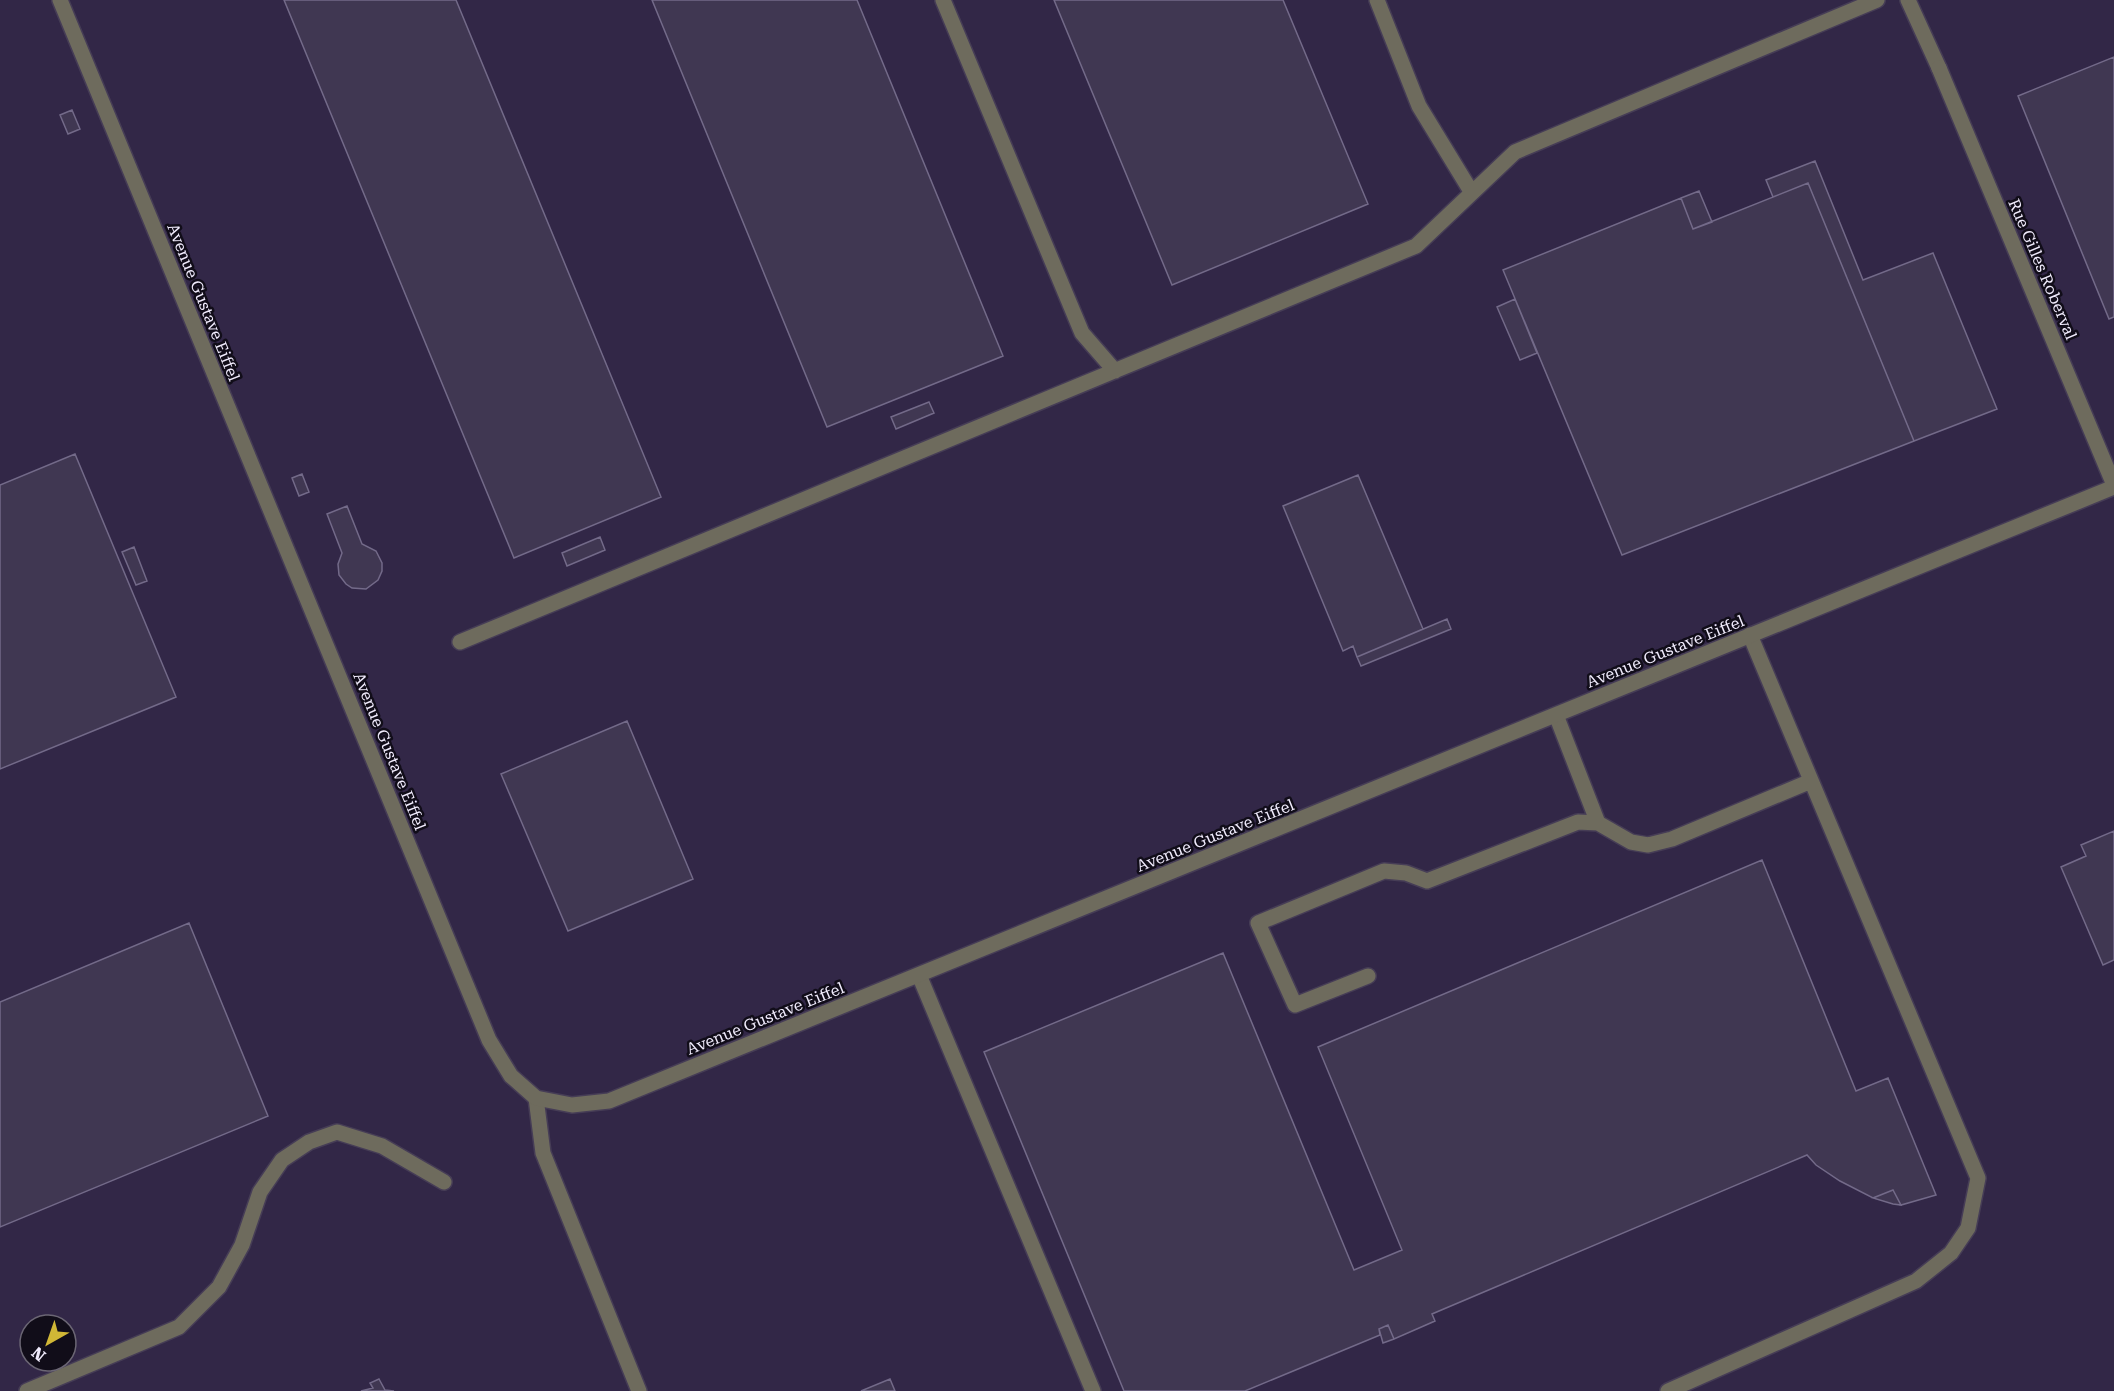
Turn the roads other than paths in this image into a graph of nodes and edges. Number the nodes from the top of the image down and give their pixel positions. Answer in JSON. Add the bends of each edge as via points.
{"nodes":[{"id":1,"x":60,"y":0,"type":"edge"},
{"id":2,"x":943,"y":0,"type":"edge"},
{"id":3,"x":1377,"y":0,"type":"edge"},
{"id":4,"x":1877,"y":0,"type":"edge"},
{"id":5,"x":1908,"y":0,"type":"edge"},
{"id":6,"x":1472,"y":193,"type":"junction"},
{"id":7,"x":1114,"y":371,"type":"junction"},
{"id":8,"x":2114,"y":486,"type":"edge"},
{"id":9,"x":1750,"y":635,"type":"junction"},
{"id":10,"x":460,"y":642,"type":"dead end"},
{"id":11,"x":1556,"y":715,"type":"junction"},
{"id":12,"x":1811,"y":781,"type":"junction"},
{"id":13,"x":1598,"y":823,"type":"junction"},
{"id":14,"x":919,"y":975,"type":"junction"},
{"id":15,"x":1368,"y":976,"type":"dead end"},
{"id":16,"x":536,"y":1098,"type":"junction"},
{"id":17,"x":444,"y":1182,"type":"dead end"},
{"id":18,"x":27,"y":1391,"type":"edge"},
{"id":19,"x":639,"y":1391,"type":"edge"},
{"id":20,"x":1093,"y":1391,"type":"edge"},
{"id":21,"x":1668,"y":1391,"type":"edge"}],
"edges":[{"from":1,"to":16,"type":"street","name":"Avenue Gustave Eiffel","via":[[489,1040],[511,1076]]},
{"from":2,"to":7,"type":"street","via":[[1082,333]]},
{"from":3,"to":6,"type":"street","via":[[1419,106]]},
{"from":4,"to":6,"type":"street","via":[[1515,152]]},
{"from":5,"to":8,"type":"street","name":"Rue Gilles Roberval"},
{"from":6,"to":7,"type":"street","via":[[1416,246]]},
{"from":7,"to":10,"type":"street"},
{"from":8,"to":9,"type":"street","name":"Avenue Gustave Eiffel"},
{"from":9,"to":11,"type":"street","name":"Avenue Gustave Eiffel"},
{"from":9,"to":12,"type":"street"},
{"from":11,"to":13,"type":"street"},
{"from":11,"to":14,"type":"street","name":"Avenue Gustave Eiffel"},
{"from":12,"to":13,"type":"street","via":[[1672,839],[1648,845],[1631,842]]},
{"from":12,"to":21,"type":"street","via":[[1978,1178],[1968,1228],[1951,1253],[1916,1281]]},
{"from":13,"to":15,"type":"street","via":[[1578,822],[1427,881],[1406,873],[1384,871],[1258,923],[1295,1005]]},
{"from":14,"to":16,"type":"street","name":"Avenue Gustave Eiffel","via":[[609,1101],[572,1105]]},
{"from":14,"to":20,"type":"street"},
{"from":16,"to":19,"type":"street","via":[[543,1153]]},
{"from":17,"to":18,"type":"street","via":[[382,1146],[337,1132],[309,1142],[282,1160],[261,1192],[243,1245],[219,1287],[178,1328]]}]}
